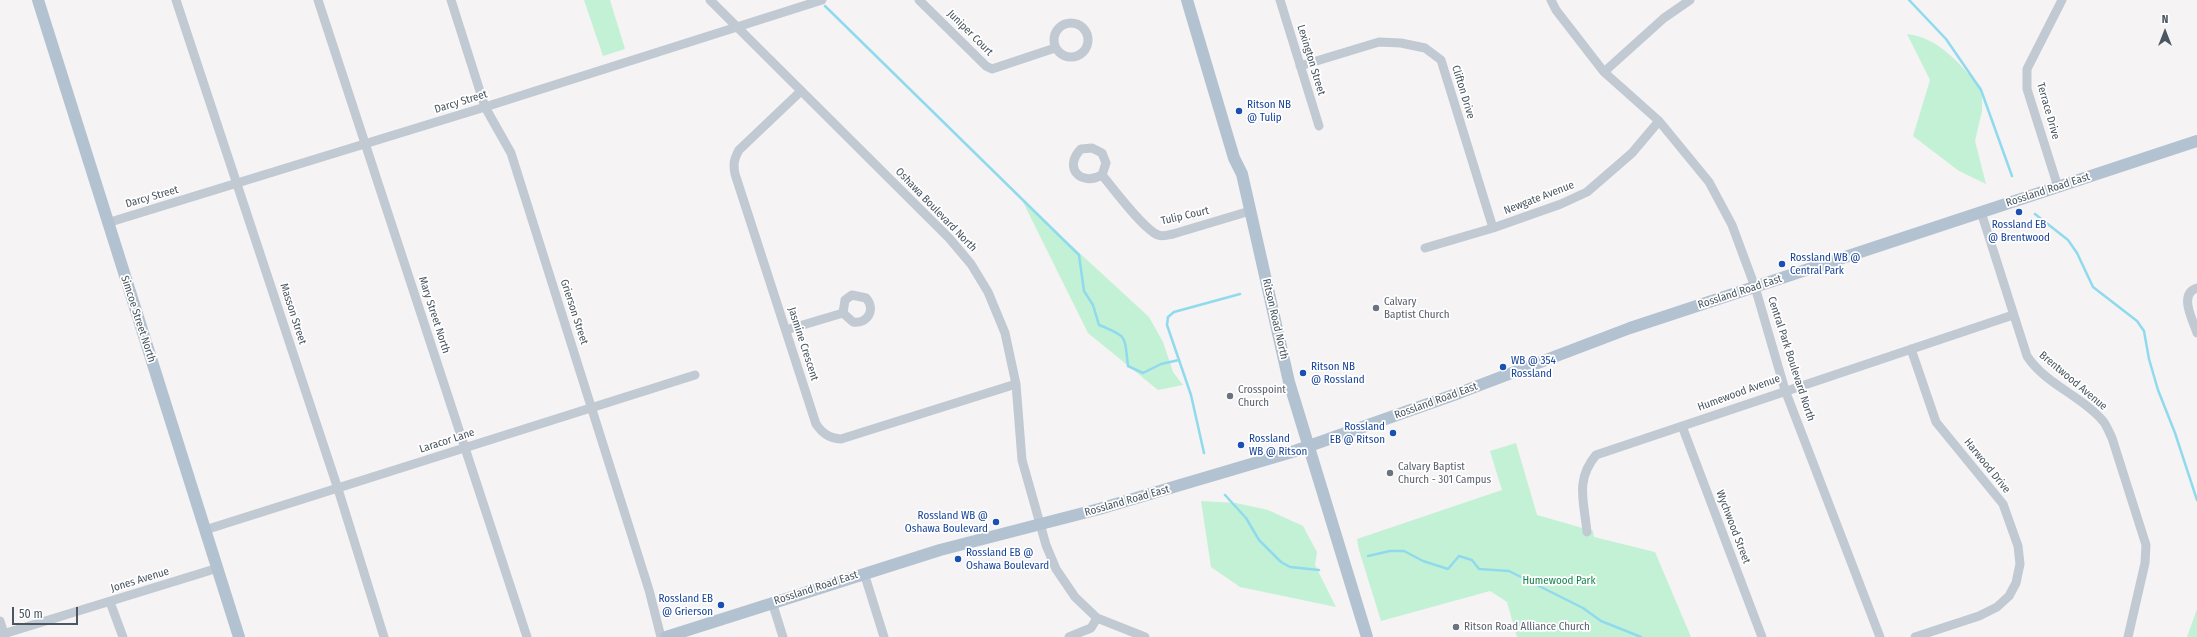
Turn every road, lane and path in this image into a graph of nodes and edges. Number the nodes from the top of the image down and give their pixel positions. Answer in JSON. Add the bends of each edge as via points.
{"nodes":[{"id":1,"x":38,"y":0,"type":"edge"},
{"id":2,"x":176,"y":0,"type":"edge"},
{"id":3,"x":318,"y":0,"type":"edge"},
{"id":4,"x":451,"y":0,"type":"edge"},
{"id":5,"x":710,"y":0,"type":"edge"},
{"id":6,"x":822,"y":0,"type":"edge"},
{"id":7,"x":919,"y":0,"type":"edge"},
{"id":8,"x":1187,"y":0,"type":"edge"},
{"id":9,"x":1280,"y":0,"type":"edge"},
{"id":10,"x":1551,"y":0,"type":"edge"},
{"id":11,"x":2062,"y":0,"type":"edge"},
{"id":12,"x":1687,"y":1,"type":"edge"},
{"id":13,"x":737,"y":27,"type":"junction"},
{"id":14,"x":1055,"y":48,"type":"dead end"},
{"id":15,"x":1300,"y":66,"type":"junction"},
{"id":16,"x":1604,"y":72,"type":"junction"},
{"id":17,"x":801,"y":91,"type":"junction"},
{"id":18,"x":485,"y":107,"type":"junction"},
{"id":19,"x":1659,"y":121,"type":"junction"},
{"id":20,"x":1319,"y":126,"type":"dead end"},
{"id":21,"x":2197,"y":141,"type":"edge"},
{"id":22,"x":364,"y":145,"type":"junction"},
{"id":23,"x":1102,"y":175,"type":"dead end"},
{"id":24,"x":237,"y":184,"type":"junction"},
{"id":25,"x":2058,"y":187,"type":"junction"},
{"id":26,"x":1250,"y":211,"type":"junction"},
{"id":27,"x":1981,"y":212,"type":"junction"},
{"id":28,"x":107,"y":223,"type":"junction"},
{"id":29,"x":1493,"y":228,"type":"junction"},
{"id":30,"x":1425,"y":248,"type":"dead end"},
{"id":31,"x":1755,"y":287,"type":"junction"},
{"id":32,"x":2197,"y":288,"type":"edge"},
{"id":33,"x":843,"y":313,"type":"dead end"},
{"id":34,"x":2013,"y":315,"type":"junction"},
{"id":35,"x":786,"y":330,"type":"junction"},
{"id":36,"x":2197,"y":333,"type":"edge"},
{"id":37,"x":1911,"y":349,"type":"junction"},
{"id":38,"x":695,"y":375,"type":"dead end"},
{"id":39,"x":1016,"y":384,"type":"junction"},
{"id":40,"x":1785,"y":390,"type":"junction"},
{"id":41,"x":591,"y":407,"type":"junction"},
{"id":42,"x":1682,"y":426,"type":"junction"},
{"id":43,"x":465,"y":447,"type":"junction"},
{"id":44,"x":1308,"y":447,"type":"junction"},
{"id":45,"x":338,"y":489,"type":"junction"},
{"id":46,"x":1040,"y":524,"type":"junction"},
{"id":47,"x":206,"y":530,"type":"junction"},
{"id":48,"x":1587,"y":532,"type":"dead end"},
{"id":49,"x":218,"y":568,"type":"junction"},
{"id":50,"x":864,"y":573,"type":"junction"},
{"id":51,"x":110,"y":602,"type":"junction"},
{"id":52,"x":772,"y":602,"type":"junction"},
{"id":53,"x":1097,"y":618,"type":"junction"},
{"id":54,"x":0,"y":621,"type":"edge"},
{"id":55,"x":3,"y":635,"type":"edge"},
{"id":56,"x":123,"y":637,"type":"edge"},
{"id":57,"x":239,"y":637,"type":"edge"},
{"id":58,"x":384,"y":637,"type":"edge"},
{"id":59,"x":527,"y":637,"type":"edge"},
{"id":60,"x":660,"y":637,"type":"edge"},
{"id":61,"x":666,"y":637,"type":"edge"},
{"id":62,"x":783,"y":637,"type":"edge"},
{"id":63,"x":884,"y":637,"type":"edge"},
{"id":64,"x":1069,"y":637,"type":"edge"},
{"id":65,"x":1145,"y":637,"type":"edge"},
{"id":66,"x":1367,"y":637,"type":"edge"},
{"id":67,"x":1762,"y":637,"type":"edge"},
{"id":68,"x":1880,"y":637,"type":"edge"},
{"id":69,"x":1915,"y":637,"type":"edge"},
{"id":70,"x":2128,"y":637,"type":"edge"}],
"edges":[{"from":1,"to":28,"type":"main road","name":"Simcoe Street North"},
{"from":2,"to":24,"type":"street","name":"Masson Street"},
{"from":3,"to":22,"type":"street","name":"Mary Street North"},
{"from":4,"to":18,"type":"street","name":"Grierson Street"},
{"from":5,"to":13,"type":"street","name":"Oshawa Boulevard North"},
{"from":6,"to":13,"type":"street","name":"Darcy Street"},
{"from":7,"to":14,"type":"street","name":"Juniper Court","via":[[992,69]]},
{"from":8,"to":26,"type":"main road","name":"Ritson Road North","via":[[1234,158],[1242,174]]},
{"from":9,"to":15,"type":"street","name":"Lexington Street"},
{"from":10,"to":16,"type":"street","name":"Central Park Boulevard North"},
{"from":11,"to":25,"type":"street","name":"Terrace Drive","via":[[2027,69],[2027,89]]},
{"from":12,"to":16,"type":"street","via":[[1664,18]]},
{"from":13,"to":17,"type":"street","name":"Oshawa Boulevard North"},
{"from":13,"to":18,"type":"street","name":"Darcy Street"},
{"from":15,"to":20,"type":"street","name":"Lexington Street"},
{"from":15,"to":29,"type":"street","name":"Clifton Drive","via":[[1379,42],[1425,48],[1441,60]]},
{"from":16,"to":19,"type":"street","name":"Central Park Boulevard North"},
{"from":17,"to":35,"type":"street","name":"Jasmine Crescent","via":[[739,150],[734,158],[734,166]]},
{"from":17,"to":39,"type":"street","name":"Oshawa Boulevard North","via":[[949,238],[971,264],[988,292],[1005,333]]},
{"from":18,"to":22,"type":"street","name":"Darcy Street"},
{"from":18,"to":41,"type":"street","name":"Grierson Street","via":[[511,152]]},
{"from":19,"to":29,"type":"street","name":"Newgate Avenue","via":[[1632,153],[1587,192]]},
{"from":19,"to":31,"type":"street","name":"Central Park Boulevard North","via":[[1709,182],[1732,225]]},
{"from":21,"to":25,"type":"main road","name":"Rossland Road East"},
{"from":22,"to":24,"type":"street","name":"Darcy Street"},
{"from":22,"to":43,"type":"street","name":"Mary Street North"},
{"from":23,"to":26,"type":"street","name":"Tulip Court","via":[[1137,216],[1157,234],[1164,236]]},
{"from":24,"to":28,"type":"street","name":"Darcy Street"},
{"from":24,"to":45,"type":"street","name":"Masson Street"},
{"from":25,"to":27,"type":"main road","name":"Rossland Road East"},
{"from":26,"to":44,"type":"main road","name":"Ritson Road North","via":[[1289,382]]},
{"from":27,"to":31,"type":"main road","name":"Rossland Road East"},
{"from":27,"to":34,"type":"street","name":"Brentwood Avenue"},
{"from":28,"to":47,"type":"main road","name":"Simcoe Street North"},
{"from":29,"to":30,"type":"street","name":"Newgate Avenue"},
{"from":31,"to":40,"type":"street","name":"Central Park Boulevard North"},
{"from":31,"to":44,"type":"main road","name":"Rossland Road East","via":[[1630,328]]},
{"from":32,"to":36,"type":"street","via":[[2187,295]]},
{"from":33,"to":35,"type":"street"},
{"from":34,"to":37,"type":"street","name":"Humewood Avenue"},
{"from":34,"to":70,"type":"street","name":"Brentwood Avenue","via":[[2021,343],[2031,362],[2092,411],[2103,422],[2112,438],[2146,544],[2146,563]]},
{"from":35,"to":39,"type":"street","name":"Jasmine Crescent","via":[[816,424],[822,433],[831,438],[851,437]]},
{"from":37,"to":40,"type":"street","name":"Humewood Avenue"},
{"from":37,"to":69,"type":"street","name":"Harwood Drive","via":[[1936,422],[2003,504],[2018,546],[2020,564],[2016,583],[1997,607],[1979,616]]},
{"from":38,"to":41,"type":"street","name":"Laracor Lane"},
{"from":39,"to":46,"type":"street","name":"Oshawa Boulevard North","via":[[1022,460]]},
{"from":40,"to":42,"type":"street","name":"Humewood Avenue"},
{"from":40,"to":68,"type":"street","name":"Central Park Boulevard North"},
{"from":41,"to":43,"type":"street","name":"Laracor Lane"},
{"from":41,"to":60,"type":"street","name":"Grierson Street","via":[[649,590]]},
{"from":42,"to":48,"type":"street","name":"Humewood Avenue","via":[[1596,455],[1587,466],[1582,481]]},
{"from":42,"to":67,"type":"street","name":"Wychwood Street"},
{"from":43,"to":45,"type":"street","name":"Laracor Lane"},
{"from":43,"to":59,"type":"street","name":"Mary Street North"},
{"from":44,"to":46,"type":"main road","name":"Rossland Road East","via":[[1169,490]]},
{"from":44,"to":66,"type":"main road","name":"Ritson Road North"},
{"from":45,"to":47,"type":"street","name":"Laracor Lane"},
{"from":45,"to":58,"type":"street","name":"Masson Street"},
{"from":46,"to":50,"type":"main road","name":"Rossland Road East"},
{"from":46,"to":53,"type":"street","name":"Oshawa Boulevard North","via":[[1052,559],[1064,582],[1075,597]]},
{"from":47,"to":49,"type":"main road","name":"Simcoe Street North"},
{"from":49,"to":51,"type":"street","name":"Jones Avenue"},
{"from":49,"to":57,"type":"main road","name":"Simcoe Street North"},
{"from":50,"to":52,"type":"main road","name":"Rossland Road East"},
{"from":50,"to":63,"type":"street"},
{"from":51,"to":55,"type":"street","name":"Jones Avenue"},
{"from":51,"to":56,"type":"street"},
{"from":52,"to":61,"type":"main road","name":"Rossland Road East"},
{"from":52,"to":62,"type":"street"},
{"from":53,"to":64,"type":"street","via":[[1091,628]]},
{"from":53,"to":65,"type":"street","name":"Oshawa Boulevard North"},
{"from":54,"to":55,"type":"street"}]}
